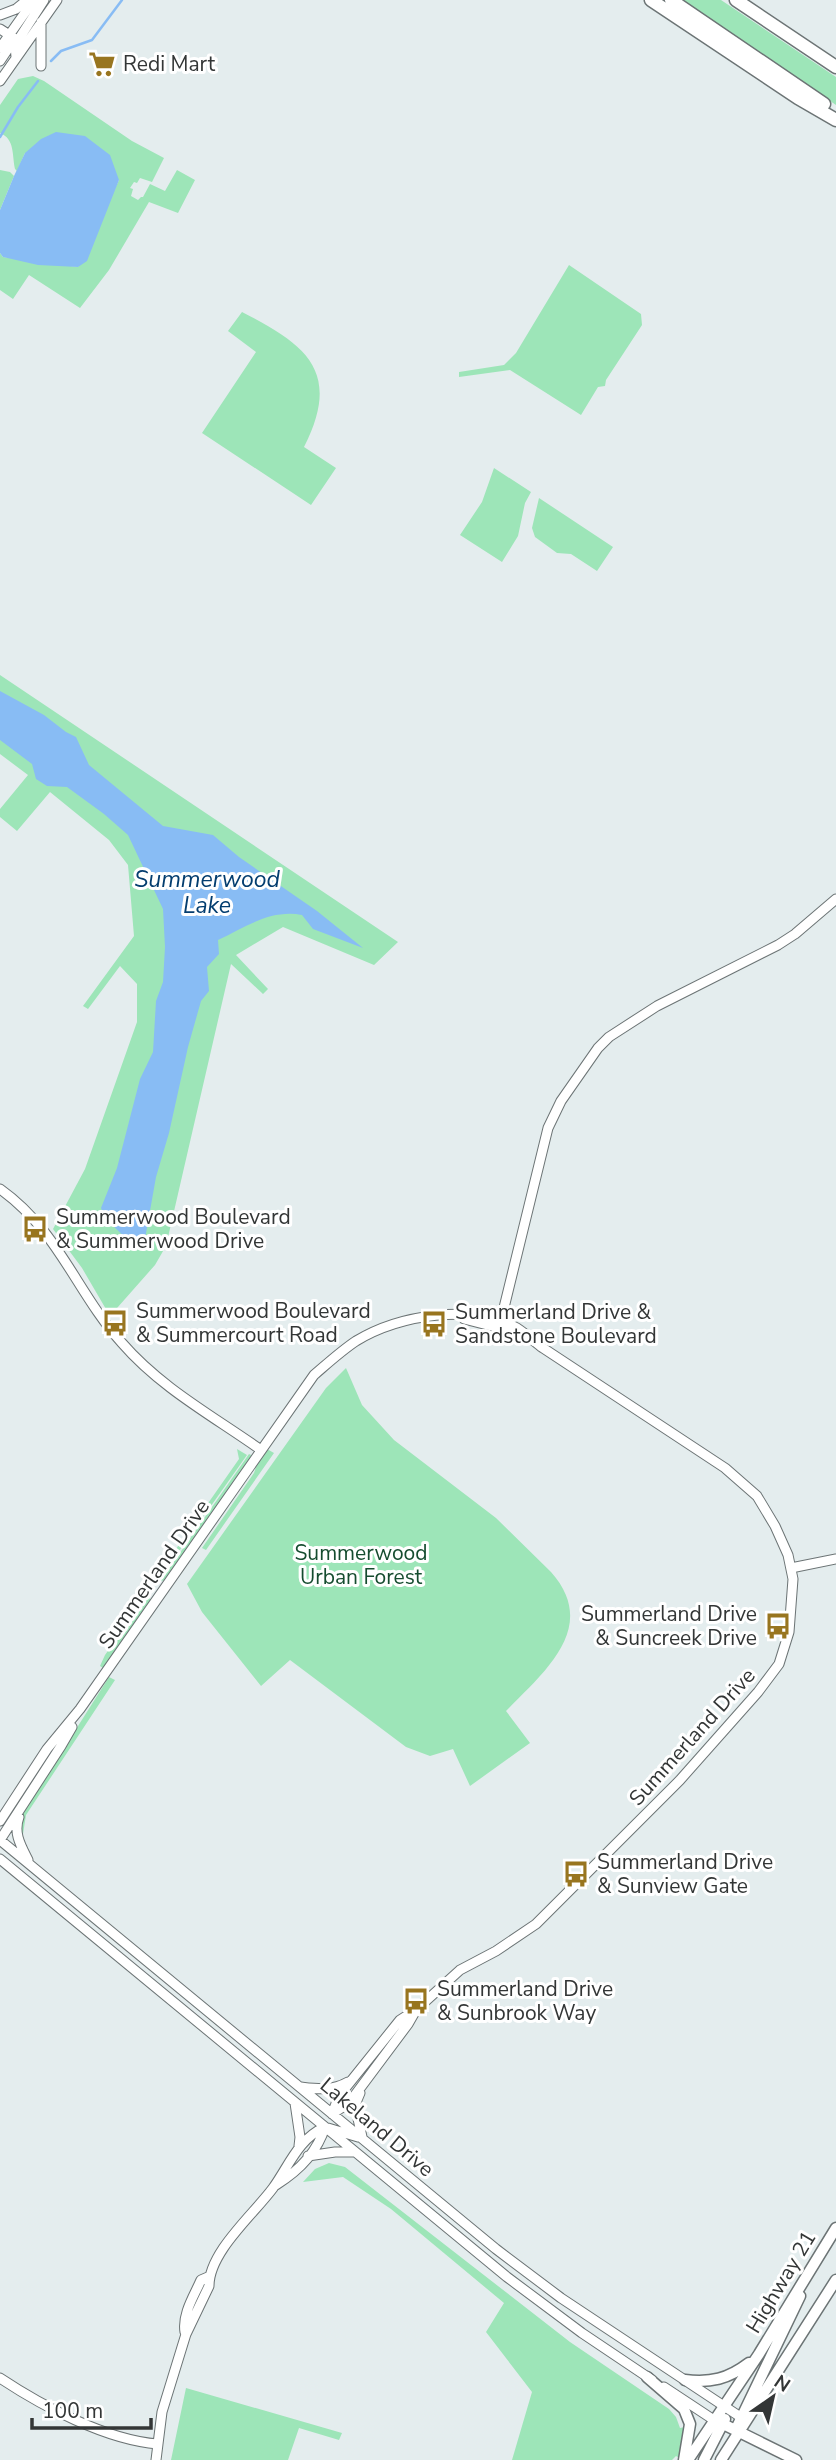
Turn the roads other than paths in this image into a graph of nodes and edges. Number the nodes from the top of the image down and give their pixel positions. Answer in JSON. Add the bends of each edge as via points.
{"nodes":[{"id":1,"x":27,"y":0,"type":"edge"},
{"id":2,"x":34,"y":0,"type":"edge"},
{"id":3,"x":44,"y":0,"type":"edge"},
{"id":4,"x":57,"y":0,"type":"edge"},
{"id":5,"x":651,"y":0,"type":"edge"},
{"id":6,"x":671,"y":0,"type":"edge"},
{"id":7,"x":736,"y":0,"type":"edge"},
{"id":8,"x":0,"y":15,"type":"edge"},
{"id":9,"x":41,"y":21,"type":"junction"},
{"id":10,"x":0,"y":29,"type":"edge"},
{"id":11,"x":9,"y":45,"type":"edge"},
{"id":12,"x":0,"y":61,"type":"edge"},
{"id":13,"x":40,"y":66,"type":"dead end"},
{"id":14,"x":836,"y":67,"type":"edge"},
{"id":15,"x":0,"y":81,"type":"edge"},
{"id":16,"x":836,"y":112,"type":"edge"},
{"id":17,"x":836,"y":120,"type":"edge"},
{"id":18,"x":836,"y":900,"type":"edge"},
{"id":19,"x":0,"y":1189,"type":"edge"},
{"id":20,"x":500,"y":1325,"type":"junction"},
{"id":21,"x":261,"y":1450,"type":"junction"},
{"id":22,"x":836,"y":1559,"type":"edge"},
{"id":23,"x":791,"y":1569,"type":"junction"},
{"id":24,"x":80,"y":1709,"type":"junction"},
{"id":25,"x":15,"y":1799,"type":"junction"},
{"id":26,"x":0,"y":1805,"type":"edge"},
{"id":27,"x":23,"y":1806,"type":"junction"},
{"id":28,"x":0,"y":1821,"type":"edge"},
{"id":29,"x":0,"y":1840,"type":"edge"},
{"id":30,"x":0,"y":1860,"type":"edge"},
{"id":31,"x":33,"y":1867,"type":"junction"},
{"id":32,"x":416,"y":2009,"type":"junction"},
{"id":33,"x":352,"y":2080,"type":"junction"},
{"id":34,"x":301,"y":2087,"type":"junction"},
{"id":35,"x":362,"y":2087,"type":"junction"},
{"id":36,"x":295,"y":2103,"type":"junction"},
{"id":37,"x":318,"y":2109,"type":"junction"},
{"id":38,"x":332,"y":2114,"type":"junction"},
{"id":39,"x":325,"y":2127,"type":"junction"},
{"id":40,"x":337,"y":2130,"type":"junction"},
{"id":41,"x":363,"y":2139,"type":"junction"},
{"id":42,"x":298,"y":2148,"type":"junction"},
{"id":43,"x":355,"y":2152,"type":"junction"},
{"id":44,"x":308,"y":2157,"type":"junction"},
{"id":45,"x":274,"y":2186,"type":"junction"},
{"id":46,"x":836,"y":2228,"type":"edge"},
{"id":47,"x":836,"y":2280,"type":"edge"},
{"id":48,"x":799,"y":2288,"type":"junction"},
{"id":49,"x":759,"y":2354,"type":"junction"},
{"id":50,"x":647,"y":2377,"type":"junction"},
{"id":51,"x":0,"y":2378,"type":"edge"},
{"id":52,"x":685,"y":2380,"type":"junction"},
{"id":53,"x":724,"y":2406,"type":"junction"},
{"id":54,"x":720,"y":2423,"type":"junction"},
{"id":55,"x":740,"y":2427,"type":"junction"},
{"id":56,"x":158,"y":2444,"type":"junction"},
{"id":57,"x":156,"y":2460,"type":"edge"},
{"id":58,"x":686,"y":2460,"type":"edge"},
{"id":59,"x":704,"y":2460,"type":"edge"},
{"id":60,"x":720,"y":2460,"type":"edge"},
{"id":61,"x":796,"y":2460,"type":"edge"}],
"edges":[{"from":1,"to":8,"type":"street"},
{"from":2,"to":11,"type":"street"},
{"from":3,"to":11,"type":"street"},
{"from":4,"to":9,"type":"street"},
{"from":5,"to":17,"type":"highway"},
{"from":6,"to":16,"type":"highway"},
{"from":7,"to":14,"type":"highway"},
{"from":9,"to":11,"type":"street"},
{"from":9,"to":13,"type":"street"},
{"from":10,"to":11,"type":"street"},
{"from":11,"to":12,"type":"street"},
{"from":11,"to":15,"type":"street"},
{"from":18,"to":20,"type":"street","via":[[778,945],[641,1016],[598,1048],[548,1128]]},
{"from":19,"to":21,"type":"street","via":[[49,1236],[106,1324],[138,1360],[178,1394]]},
{"from":20,"to":21,"type":"street","name":"Summerland Drive","via":[[449,1316],[399,1322],[356,1341],[314,1375]]},
{"from":20,"to":23,"type":"street","name":"Summerland Drive","via":[[519,1329],[725,1468],[757,1496],[775,1525]]},
{"from":21,"to":24,"type":"street","name":"Summerland Drive"},
{"from":22,"to":23,"type":"street"},
{"from":23,"to":32,"type":"street","name":"Summerland Drive","via":[[789,1632],[779,1664],[733,1723],[545,1916],[460,1970]]},
{"from":24,"to":25,"type":"street","name":"Summerland Drive"},
{"from":24,"to":27,"type":"street","name":"Summerland Drive"},
{"from":25,"to":26,"type":"street"},
{"from":25,"to":28,"type":"street","name":"Summerland Drive"},
{"from":27,"to":29,"type":"street","name":"Summerland Drive"},
{"from":27,"to":31,"type":"street","via":[[16,1830]]},
{"from":29,"to":31,"type":"street","name":"Lakeland Drive"},
{"from":30,"to":36,"type":"street","name":"Lakeland Drive"},
{"from":31,"to":34,"type":"street","name":"Lakeland Drive"},
{"from":32,"to":33,"type":"street","name":"Summerland Drive","via":[[400,2020]]},
{"from":32,"to":35,"type":"street","name":"Summerland Drive"},
{"from":33,"to":34,"type":"street","via":[[323,2090]]},
{"from":33,"to":38,"type":"street","name":"Summerland Drive"},
{"from":34,"to":37,"type":"street"},
{"from":34,"to":38,"type":"street","name":"Lakeland Drive"},
{"from":35,"to":38,"type":"street","name":"Summerland Drive"},
{"from":35,"to":41,"type":"street","via":[[355,2105]]},
{"from":36,"to":37,"type":"street"},
{"from":36,"to":39,"type":"street","name":"Lakeland Drive"},
{"from":36,"to":42,"type":"street"},
{"from":37,"to":38,"type":"street"},
{"from":37,"to":39,"type":"street"},
{"from":38,"to":40,"type":"street"},
{"from":38,"to":41,"type":"street","name":"Lakeland Drive"},
{"from":39,"to":40,"type":"street"},
{"from":39,"to":42,"type":"street"},
{"from":39,"to":43,"type":"street","name":"Lakeland Drive"},
{"from":39,"to":44,"type":"street"},
{"from":40,"to":41,"type":"street"},
{"from":40,"to":43,"type":"street"},
{"from":41,"to":52,"type":"street","name":"Lakeland Drive","via":[[561,2298]]},
{"from":42,"to":45,"type":"street"},
{"from":43,"to":44,"type":"street"},
{"from":43,"to":50,"type":"street","name":"Lakeland Drive","via":[[545,2306]]},
{"from":44,"to":45,"type":"street","via":[[295,2173]]},
{"from":45,"to":56,"type":"street","via":[[225,2247],[208,2277],[162,2413]]},
{"from":46,"to":48,"type":"main road","name":"Highway 21"},
{"from":47,"to":55,"type":"main road"},
{"from":48,"to":49,"type":"main road","name":"Highway 21"},
{"from":48,"to":55,"type":"main road","via":[[798,2303]]},
{"from":49,"to":52,"type":"main road","via":[[726,2378]]},
{"from":49,"to":53,"type":"main road","name":"Highway 21"},
{"from":50,"to":54,"type":"street","name":"Lakeland Drive"},
{"from":50,"to":58,"type":"main road","via":[[684,2409],[691,2424]]},
{"from":51,"to":56,"type":"street","via":[[74,2420]]},
{"from":52,"to":53,"type":"street","name":"Lakeland Drive"},
{"from":53,"to":54,"type":"main road","name":"Highway 21"},
{"from":53,"to":55,"type":"street","name":"Lakeland Drive"},
{"from":54,"to":55,"type":"main road"},
{"from":54,"to":58,"type":"main road","name":"Highway 21"},
{"from":54,"to":59,"type":"main road"},
{"from":55,"to":60,"type":"main road"},
{"from":55,"to":61,"type":"main road"},
{"from":56,"to":57,"type":"street"}]}
